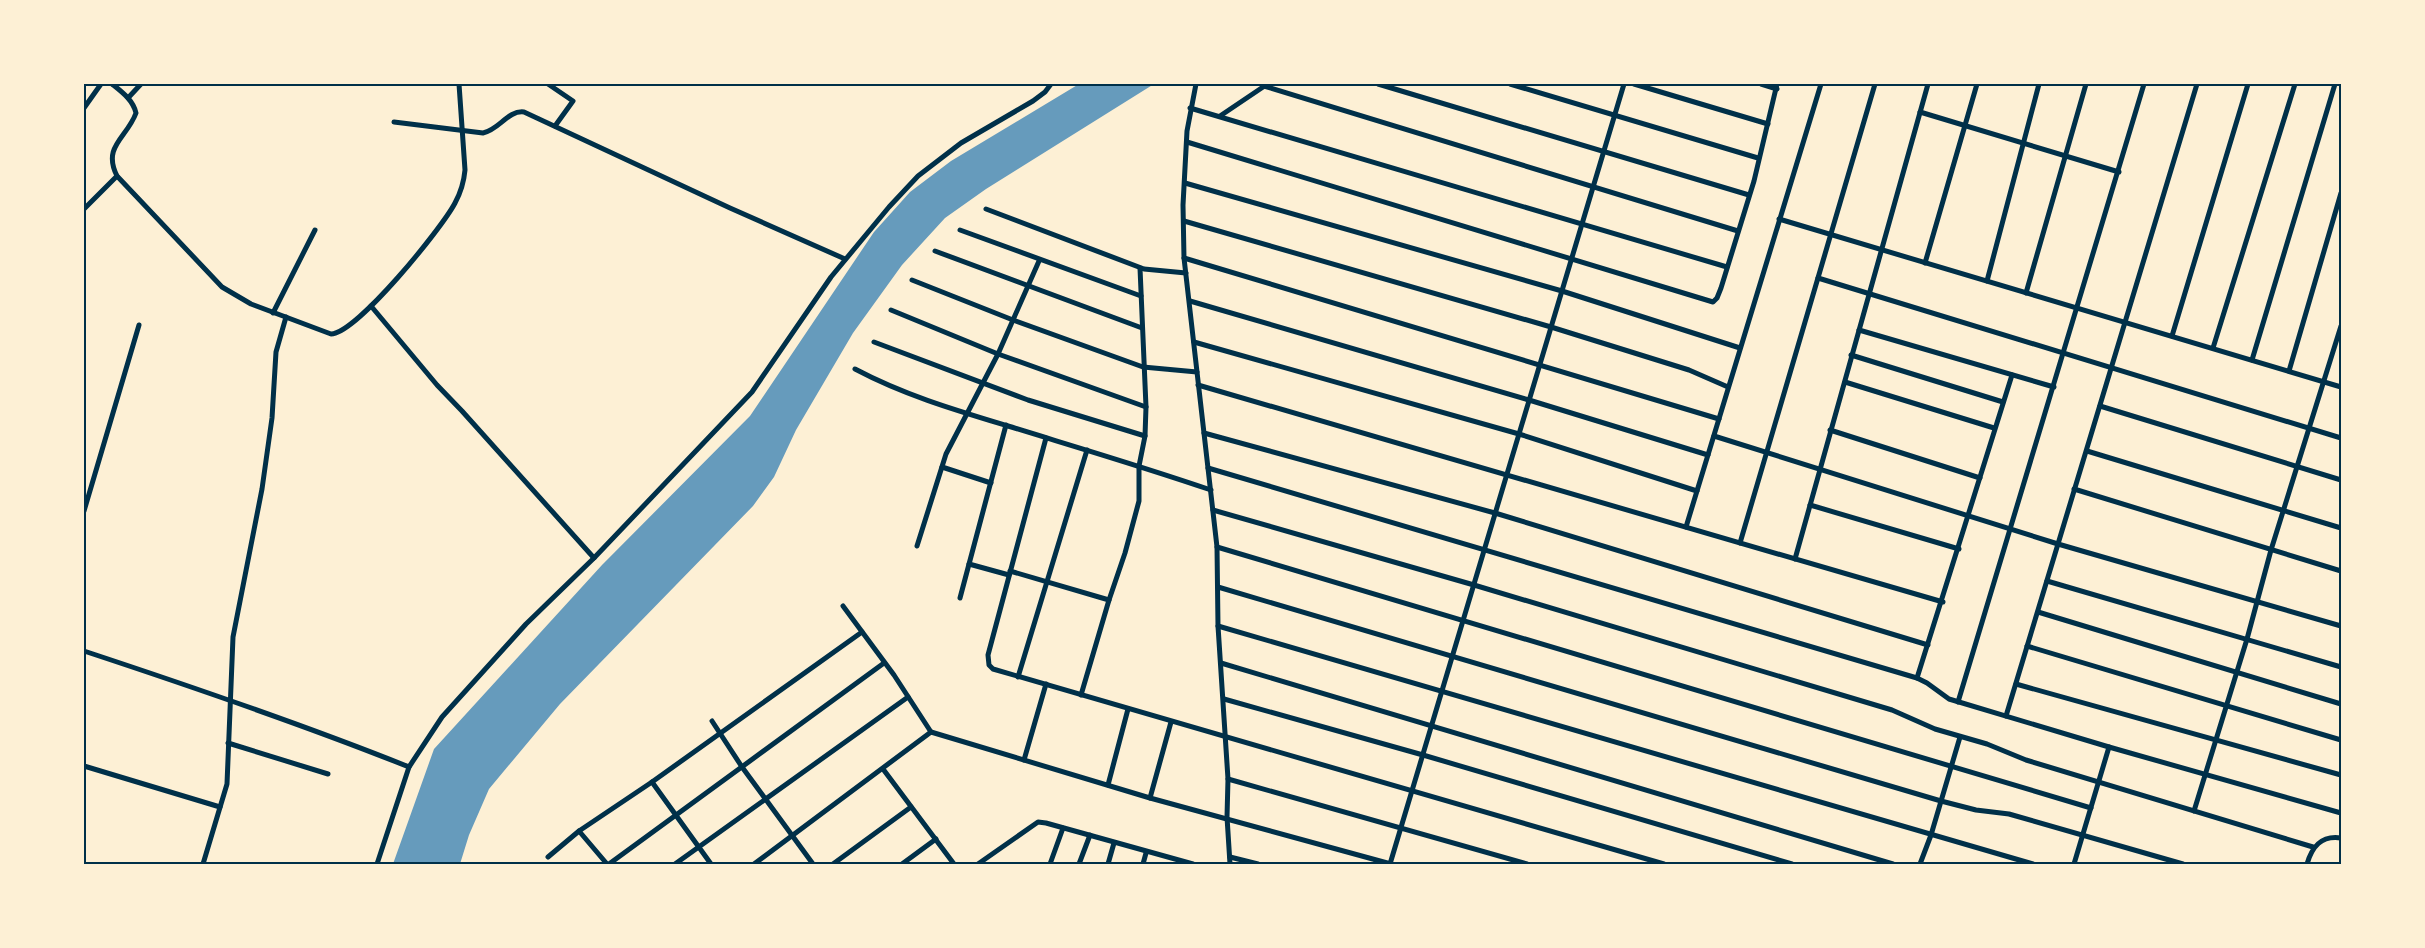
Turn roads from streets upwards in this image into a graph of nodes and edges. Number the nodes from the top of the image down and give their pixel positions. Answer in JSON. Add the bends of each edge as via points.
{"nodes":[{"id":1,"x":101,"y":84,"type":"edge"},
{"id":2,"x":112,"y":84,"type":"edge"},
{"id":3,"x":141,"y":84,"type":"edge"},
{"id":4,"x":459,"y":84,"type":"edge"},
{"id":5,"x":548,"y":84,"type":"edge"},
{"id":6,"x":1051,"y":84,"type":"edge"},
{"id":7,"x":1196,"y":84,"type":"edge"},
{"id":8,"x":1378,"y":84,"type":"edge"},
{"id":9,"x":1510,"y":84,"type":"edge"},
{"id":10,"x":1624,"y":84,"type":"edge"},
{"id":11,"x":1634,"y":84,"type":"edge"},
{"id":12,"x":1761,"y":84,"type":"edge"},
{"id":13,"x":1821,"y":84,"type":"edge"},
{"id":14,"x":1875,"y":84,"type":"edge"},
{"id":15,"x":1928,"y":84,"type":"edge"},
{"id":16,"x":1977,"y":84,"type":"edge"},
{"id":17,"x":2039,"y":84,"type":"edge"},
{"id":18,"x":2086,"y":84,"type":"edge"},
{"id":19,"x":2144,"y":84,"type":"edge"},
{"id":20,"x":2197,"y":84,"type":"edge"},
{"id":21,"x":2248,"y":84,"type":"edge"},
{"id":22,"x":2296,"y":84,"type":"edge"},
{"id":23,"x":2335,"y":84,"type":"edge"},
{"id":24,"x":1266,"y":85,"type":"edge"},
{"id":25,"x":1777,"y":86,"type":"edge"},
{"id":26,"x":128,"y":98,"type":"junction"},
{"id":27,"x":84,"y":108,"type":"edge"},
{"id":28,"x":1190,"y":108,"type":"junction"},
{"id":29,"x":1920,"y":112,"type":"junction"},
{"id":30,"x":1220,"y":116,"type":"junction"},
{"id":31,"x":1615,"y":116,"type":"junction"},
{"id":32,"x":394,"y":122,"type":"dead end"},
{"id":33,"x":1768,"y":124,"type":"junction"},
{"id":34,"x":1966,"y":125,"type":"junction"},
{"id":35,"x":555,"y":126,"type":"junction"},
{"id":36,"x":461,"y":131,"type":"junction"},
{"id":37,"x":1186,"y":142,"type":"junction"},
{"id":38,"x":2024,"y":142,"type":"junction"},
{"id":39,"x":1604,"y":153,"type":"junction"},
{"id":40,"x":2066,"y":156,"type":"junction"},
{"id":41,"x":1758,"y":158,"type":"junction"},
{"id":42,"x":2119,"y":172,"type":"junction"},
{"id":43,"x":117,"y":176,"type":"junction"},
{"id":44,"x":1185,"y":183,"type":"junction"},
{"id":45,"x":1593,"y":187,"type":"junction"},
{"id":46,"x":2341,"y":193,"type":"edge"},
{"id":47,"x":1749,"y":195,"type":"junction"},
{"id":48,"x":84,"y":209,"type":"edge"},
{"id":49,"x":986,"y":209,"type":"dead end"},
{"id":50,"x":1780,"y":220,"type":"junction"},
{"id":51,"x":1184,"y":221,"type":"junction"},
{"id":52,"x":1582,"y":224,"type":"junction"},
{"id":53,"x":315,"y":230,"type":"dead end"},
{"id":54,"x":960,"y":230,"type":"dead end"},
{"id":55,"x":1738,"y":231,"type":"junction"},
{"id":56,"x":1831,"y":235,"type":"junction"},
{"id":57,"x":1881,"y":250,"type":"junction"},
{"id":58,"x":935,"y":251,"type":"dead end"},
{"id":59,"x":1184,"y":258,"type":"junction"},
{"id":60,"x":845,"y":259,"type":"junction"},
{"id":61,"x":1571,"y":260,"type":"junction"},
{"id":62,"x":1038,"y":261,"type":"junction"},
{"id":63,"x":1925,"y":263,"type":"junction"},
{"id":64,"x":1727,"y":267,"type":"junction"},
{"id":65,"x":1140,"y":268,"type":"junction"},
{"id":66,"x":1186,"y":273,"type":"junction"},
{"id":67,"x":1818,"y":278,"type":"junction"},
{"id":68,"x":912,"y":280,"type":"dead end"},
{"id":69,"x":1987,"y":281,"type":"junction"},
{"id":70,"x":1028,"y":286,"type":"junction"},
{"id":71,"x":1562,"y":291,"type":"junction"},
{"id":72,"x":1869,"y":293,"type":"junction"},
{"id":73,"x":2026,"y":293,"type":"junction"},
{"id":74,"x":1140,"y":296,"type":"junction"},
{"id":75,"x":1190,"y":301,"type":"junction"},
{"id":76,"x":371,"y":306,"type":"junction"},
{"id":77,"x":2078,"y":308,"type":"junction"},
{"id":78,"x":891,"y":310,"type":"dead end"},
{"id":79,"x":273,"y":313,"type":"junction"},
{"id":80,"x":286,"y":317,"type":"junction"},
{"id":81,"x":1013,"y":320,"type":"junction"},
{"id":82,"x":2125,"y":322,"type":"junction"},
{"id":83,"x":139,"y":325,"type":"dead end"},
{"id":84,"x":2341,"y":326,"type":"edge"},
{"id":85,"x":1551,"y":327,"type":"junction"},
{"id":86,"x":1142,"y":328,"type":"junction"},
{"id":87,"x":1859,"y":330,"type":"junction"},
{"id":88,"x":2172,"y":336,"type":"junction"},
{"id":89,"x":874,"y":342,"type":"dead end"},
{"id":90,"x":1194,"y":342,"type":"junction"},
{"id":91,"x":1740,"y":348,"type":"junction"},
{"id":92,"x":2213,"y":348,"type":"junction"},
{"id":93,"x":2064,"y":353,"type":"junction"},
{"id":94,"x":998,"y":354,"type":"junction"},
{"id":95,"x":1851,"y":355,"type":"junction"},
{"id":96,"x":2252,"y":360,"type":"junction"},
{"id":97,"x":1540,"y":365,"type":"junction"},
{"id":98,"x":1144,"y":367,"type":"junction"},
{"id":99,"x":2112,"y":368,"type":"junction"},
{"id":100,"x":855,"y":369,"type":"dead end"},
{"id":101,"x":2289,"y":371,"type":"junction"},
{"id":102,"x":1197,"y":372,"type":"junction"},
{"id":103,"x":2012,"y":375,"type":"junction"},
{"id":104,"x":1844,"y":382,"type":"junction"},
{"id":105,"x":2325,"y":382,"type":"junction"},
{"id":106,"x":983,"y":384,"type":"junction"},
{"id":107,"x":1198,"y":385,"type":"junction"},
{"id":108,"x":1728,"y":387,"type":"junction"},
{"id":109,"x":2054,"y":387,"type":"junction"},
{"id":110,"x":2341,"y":387,"type":"edge"},
{"id":111,"x":1529,"y":400,"type":"junction"},
{"id":112,"x":2003,"y":402,"type":"junction"},
{"id":113,"x":2100,"y":406,"type":"junction"},
{"id":114,"x":1146,"y":407,"type":"junction"},
{"id":115,"x":968,"y":415,"type":"junction"},
{"id":116,"x":1719,"y":419,"type":"junction"},
{"id":117,"x":1006,"y":425,"type":"junction"},
{"id":118,"x":1994,"y":428,"type":"junction"},
{"id":119,"x":2311,"y":428,"type":"junction"},
{"id":120,"x":1830,"y":430,"type":"junction"},
{"id":121,"x":1204,"y":433,"type":"junction"},
{"id":122,"x":1519,"y":434,"type":"junction"},
{"id":123,"x":1146,"y":436,"type":"junction"},
{"id":124,"x":1714,"y":436,"type":"junction"},
{"id":125,"x":1046,"y":438,"type":"junction"},
{"id":126,"x":2341,"y":438,"type":"edge"},
{"id":127,"x":1087,"y":450,"type":"junction"},
{"id":128,"x":2087,"y":451,"type":"junction"},
{"id":129,"x":1767,"y":452,"type":"junction"},
{"id":130,"x":1708,"y":455,"type":"junction"},
{"id":131,"x":1139,"y":466,"type":"junction"},
{"id":132,"x":942,"y":467,"type":"junction"},
{"id":133,"x":2298,"y":467,"type":"junction"},
{"id":134,"x":1208,"y":468,"type":"junction"},
{"id":135,"x":1820,"y":469,"type":"junction"},
{"id":136,"x":1507,"y":474,"type":"junction"},
{"id":137,"x":1980,"y":478,"type":"junction"},
{"id":138,"x":2341,"y":480,"type":"edge"},
{"id":139,"x":991,"y":483,"type":"junction"},
{"id":140,"x":2074,"y":489,"type":"junction"},
{"id":141,"x":1211,"y":490,"type":"junction"},
{"id":142,"x":1697,"y":491,"type":"junction"},
{"id":143,"x":1810,"y":505,"type":"junction"},
{"id":144,"x":1213,"y":510,"type":"junction"},
{"id":145,"x":2284,"y":510,"type":"junction"},
{"id":146,"x":84,"y":511,"type":"edge"},
{"id":147,"x":1495,"y":513,"type":"junction"},
{"id":148,"x":1969,"y":515,"type":"junction"},
{"id":149,"x":1686,"y":527,"type":"junction"},
{"id":150,"x":2011,"y":528,"type":"junction"},
{"id":151,"x":2341,"y":528,"type":"edge"},
{"id":152,"x":1740,"y":543,"type":"junction"},
{"id":153,"x":2058,"y":544,"type":"junction"},
{"id":154,"x":917,"y":546,"type":"dead end"},
{"id":155,"x":1218,"y":547,"type":"junction"},
{"id":156,"x":1485,"y":549,"type":"junction"},
{"id":157,"x":1959,"y":549,"type":"junction"},
{"id":158,"x":2270,"y":550,"type":"junction"},
{"id":159,"x":594,"y":558,"type":"junction"},
{"id":160,"x":1794,"y":559,"type":"junction"},
{"id":161,"x":969,"y":564,"type":"junction"},
{"id":162,"x":2341,"y":571,"type":"edge"},
{"id":163,"x":1010,"y":573,"type":"junction"},
{"id":164,"x":2047,"y":581,"type":"junction"},
{"id":165,"x":1048,"y":582,"type":"junction"},
{"id":166,"x":1474,"y":585,"type":"junction"},
{"id":167,"x":1218,"y":587,"type":"junction"},
{"id":168,"x":960,"y":598,"type":"dead end"},
{"id":169,"x":1109,"y":600,"type":"junction"},
{"id":170,"x":2256,"y":601,"type":"junction"},
{"id":171,"x":1943,"y":602,"type":"junction"},
{"id":172,"x":843,"y":606,"type":"dead end"},
{"id":173,"x":2038,"y":612,"type":"junction"},
{"id":174,"x":1463,"y":622,"type":"junction"},
{"id":175,"x":1218,"y":626,"type":"junction"},
{"id":176,"x":2341,"y":626,"type":"edge"},
{"id":177,"x":862,"y":632,"type":"junction"},
{"id":178,"x":2247,"y":639,"type":"junction"},
{"id":179,"x":1928,"y":645,"type":"junction"},
{"id":180,"x":2027,"y":646,"type":"junction"},
{"id":181,"x":84,"y":651,"type":"edge"},
{"id":182,"x":1452,"y":658,"type":"junction"},
{"id":183,"x":884,"y":663,"type":"junction"},
{"id":184,"x":1221,"y":663,"type":"junction"},
{"id":185,"x":2341,"y":667,"type":"edge"},
{"id":186,"x":2237,"y":671,"type":"junction"},
{"id":187,"x":1018,"y":677,"type":"junction"},
{"id":188,"x":1917,"y":678,"type":"junction"},
{"id":189,"x":1046,"y":684,"type":"junction"},
{"id":190,"x":2016,"y":684,"type":"junction"},
{"id":191,"x":1442,"y":692,"type":"junction"},
{"id":192,"x":1081,"y":695,"type":"junction"},
{"id":193,"x":908,"y":697,"type":"junction"},
{"id":194,"x":230,"y":699,"type":"junction"},
{"id":195,"x":1224,"y":699,"type":"junction"},
{"id":196,"x":1958,"y":702,"type":"junction"},
{"id":197,"x":2341,"y":704,"type":"edge"},
{"id":198,"x":2226,"y":705,"type":"junction"},
{"id":199,"x":1128,"y":708,"type":"junction"},
{"id":200,"x":2006,"y":716,"type":"junction"},
{"id":201,"x":712,"y":721,"type":"dead end"},
{"id":202,"x":1171,"y":722,"type":"junction"},
{"id":203,"x":1432,"y":726,"type":"junction"},
{"id":204,"x":931,"y":732,"type":"junction"},
{"id":205,"x":719,"y":733,"type":"junction"},
{"id":206,"x":1960,"y":736,"type":"junction"},
{"id":207,"x":1226,"y":738,"type":"junction"},
{"id":208,"x":2216,"y":740,"type":"junction"},
{"id":209,"x":2341,"y":740,"type":"edge"},
{"id":210,"x":228,"y":743,"type":"junction"},
{"id":211,"x":2109,"y":747,"type":"junction"},
{"id":212,"x":1423,"y":755,"type":"junction"},
{"id":213,"x":1024,"y":760,"type":"junction"},
{"id":214,"x":84,"y":766,"type":"edge"},
{"id":215,"x":1952,"y":766,"type":"junction"},
{"id":216,"x":409,"y":767,"type":"junction"},
{"id":217,"x":742,"y":767,"type":"junction"},
{"id":218,"x":884,"y":769,"type":"junction"},
{"id":219,"x":328,"y":774,"type":"dead end"},
{"id":220,"x":2206,"y":774,"type":"junction"},
{"id":221,"x":2341,"y":775,"type":"edge"},
{"id":222,"x":1228,"y":779,"type":"junction"},
{"id":223,"x":652,"y":782,"type":"junction"},
{"id":224,"x":2098,"y":782,"type":"junction"},
{"id":225,"x":1108,"y":785,"type":"junction"},
{"id":226,"x":1413,"y":790,"type":"junction"},
{"id":227,"x":1150,"y":798,"type":"junction"},
{"id":228,"x":766,"y":799,"type":"junction"},
{"id":229,"x":1941,"y":801,"type":"junction"},
{"id":230,"x":220,"y":807,"type":"junction"},
{"id":231,"x":911,"y":807,"type":"junction"},
{"id":232,"x":2091,"y":808,"type":"junction"},
{"id":233,"x":2194,"y":811,"type":"junction"},
{"id":234,"x":2341,"y":814,"type":"edge"},
{"id":235,"x":676,"y":816,"type":"junction"},
{"id":236,"x":1227,"y":817,"type":"junction"},
{"id":237,"x":1063,"y":828,"type":"junction"},
{"id":238,"x":1401,"y":828,"type":"junction"},
{"id":239,"x":579,"y":831,"type":"junction"},
{"id":240,"x":1090,"y":835,"type":"junction"},
{"id":241,"x":2082,"y":835,"type":"junction"},
{"id":242,"x":1931,"y":836,"type":"junction"},
{"id":243,"x":792,"y":837,"type":"junction"},
{"id":244,"x":2341,"y":838,"type":"edge"},
{"id":245,"x":936,"y":839,"type":"junction"},
{"id":246,"x":1114,"y":843,"type":"junction"},
{"id":247,"x":699,"y":847,"type":"junction"},
{"id":248,"x":2313,"y":847,"type":"junction"},
{"id":249,"x":1146,"y":852,"type":"junction"},
{"id":250,"x":548,"y":857,"type":"dead end"},
{"id":251,"x":1230,"y":857,"type":"junction"},
{"id":252,"x":1178,"y":863,"type":"edge"},
{"id":253,"x":204,"y":864,"type":"edge"},
{"id":254,"x":377,"y":864,"type":"edge"},
{"id":255,"x":608,"y":864,"type":"edge"},
{"id":256,"x":675,"y":864,"type":"edge"},
{"id":257,"x":711,"y":864,"type":"edge"},
{"id":258,"x":754,"y":864,"type":"edge"},
{"id":259,"x":813,"y":864,"type":"edge"},
{"id":260,"x":833,"y":864,"type":"edge"},
{"id":261,"x":902,"y":864,"type":"edge"},
{"id":262,"x":954,"y":864,"type":"edge"},
{"id":263,"x":978,"y":864,"type":"edge"},
{"id":264,"x":1050,"y":864,"type":"edge"},
{"id":265,"x":1079,"y":864,"type":"edge"},
{"id":266,"x":1108,"y":864,"type":"edge"},
{"id":267,"x":1143,"y":864,"type":"edge"},
{"id":268,"x":1193,"y":864,"type":"edge"},
{"id":269,"x":1230,"y":864,"type":"edge"},
{"id":270,"x":1258,"y":864,"type":"edge"},
{"id":271,"x":1391,"y":864,"type":"edge"},
{"id":272,"x":1527,"y":864,"type":"edge"},
{"id":273,"x":1661,"y":864,"type":"edge"},
{"id":274,"x":1792,"y":864,"type":"edge"},
{"id":275,"x":1893,"y":864,"type":"edge"},
{"id":276,"x":1920,"y":864,"type":"edge"},
{"id":277,"x":2033,"y":864,"type":"edge"},
{"id":278,"x":2074,"y":864,"type":"edge"},
{"id":279,"x":2183,"y":864,"type":"edge"},
{"id":280,"x":2307,"y":864,"type":"edge"}],
"edges":[{"from":1,"to":27,"type":"street"},
{"from":2,"to":26,"type":"street"},
{"from":3,"to":26,"type":"street"},
{"from":4,"to":36,"type":"street"},
{"from":5,"to":35,"type":"street","via":[[573,101]]},
{"from":6,"to":60,"type":"street","via":[[1033,101],[936,160],[889,207]]},
{"from":7,"to":28,"type":"street"},
{"from":8,"to":39,"type":"street"},
{"from":9,"to":31,"type":"street"},
{"from":10,"to":31,"type":"street"},
{"from":11,"to":33,"type":"street"},
{"from":12,"to":25,"type":"street"},
{"from":13,"to":50,"type":"street"},
{"from":14,"to":56,"type":"street"},
{"from":15,"to":29,"type":"street"},
{"from":16,"to":34,"type":"street"},
{"from":17,"to":38,"type":"street"},
{"from":18,"to":40,"type":"street"},
{"from":19,"to":42,"type":"street"},
{"from":20,"to":82,"type":"street"},
{"from":21,"to":88,"type":"street"},
{"from":22,"to":92,"type":"street"},
{"from":23,"to":96,"type":"street"},
{"from":24,"to":30,"type":"street"},
{"from":24,"to":45,"type":"street"},
{"from":25,"to":33,"type":"street"},
{"from":26,"to":43,"type":"street","via":[[136,113],[113,150],[111,160]]},
{"from":28,"to":30,"type":"street"},
{"from":28,"to":37,"type":"street"},
{"from":29,"to":34,"type":"street"},
{"from":29,"to":57,"type":"street"},
{"from":30,"to":52,"type":"street"},
{"from":31,"to":39,"type":"street"},
{"from":31,"to":41,"type":"street"},
{"from":32,"to":36,"type":"street"},
{"from":33,"to":41,"type":"street"},
{"from":34,"to":38,"type":"street"},
{"from":34,"to":63,"type":"street"},
{"from":35,"to":36,"type":"street","via":[[518,111],[488,132]]},
{"from":35,"to":60,"type":"street"},
{"from":36,"to":76,"type":"street","via":[[465,170],[456,202],[422,252]]},
{"from":37,"to":44,"type":"street"},
{"from":37,"to":61,"type":"street"},
{"from":38,"to":40,"type":"street"},
{"from":38,"to":69,"type":"street"},
{"from":39,"to":45,"type":"street"},
{"from":39,"to":47,"type":"street"},
{"from":40,"to":42,"type":"street"},
{"from":40,"to":73,"type":"street"},
{"from":41,"to":47,"type":"street"},
{"from":42,"to":77,"type":"street"},
{"from":43,"to":48,"type":"street"},
{"from":43,"to":79,"type":"street","via":[[222,286]]},
{"from":44,"to":51,"type":"street"},
{"from":44,"to":71,"type":"street"},
{"from":45,"to":52,"type":"street"},
{"from":45,"to":55,"type":"street"},
{"from":46,"to":101,"type":"street"},
{"from":47,"to":55,"type":"street"},
{"from":49,"to":65,"type":"street"},
{"from":50,"to":56,"type":"street"},
{"from":50,"to":91,"type":"street"},
{"from":51,"to":59,"type":"street"},
{"from":51,"to":85,"type":"street"},
{"from":52,"to":61,"type":"street"},
{"from":52,"to":64,"type":"street"},
{"from":53,"to":79,"type":"street"},
{"from":54,"to":62,"type":"street"},
{"from":55,"to":64,"type":"street"},
{"from":56,"to":57,"type":"street"},
{"from":56,"to":67,"type":"street"},
{"from":57,"to":63,"type":"street"},
{"from":57,"to":72,"type":"street"},
{"from":58,"to":70,"type":"street"},
{"from":59,"to":66,"type":"street"},
{"from":59,"to":97,"type":"street"},
{"from":60,"to":159,"type":"street","via":[[752,392]]},
{"from":61,"to":64,"type":"street","via":[[1713,302]]},
{"from":61,"to":71,"type":"street"},
{"from":62,"to":70,"type":"street"},
{"from":62,"to":74,"type":"street"},
{"from":63,"to":69,"type":"street"},
{"from":65,"to":66,"type":"street"},
{"from":65,"to":74,"type":"street"},
{"from":66,"to":75,"type":"street"},
{"from":67,"to":72,"type":"street"},
{"from":67,"to":129,"type":"street"},
{"from":68,"to":81,"type":"street"},
{"from":69,"to":73,"type":"street"},
{"from":70,"to":81,"type":"street"},
{"from":70,"to":86,"type":"street"},
{"from":71,"to":85,"type":"street"},
{"from":71,"to":91,"type":"street"},
{"from":72,"to":87,"type":"street"},
{"from":72,"to":93,"type":"street"},
{"from":73,"to":77,"type":"street"},
{"from":74,"to":86,"type":"street"},
{"from":75,"to":90,"type":"street"},
{"from":75,"to":111,"type":"street"},
{"from":76,"to":80,"type":"street","via":[[334,334]]},
{"from":76,"to":159,"type":"street","via":[[437,386]]},
{"from":77,"to":82,"type":"street"},
{"from":77,"to":93,"type":"street"},
{"from":78,"to":94,"type":"street"},
{"from":79,"to":80,"type":"street"},
{"from":80,"to":194,"type":"street","via":[[276,352],[272,418],[262,489],[233,637]]},
{"from":81,"to":94,"type":"street"},
{"from":81,"to":98,"type":"street"},
{"from":82,"to":88,"type":"street"},
{"from":82,"to":99,"type":"street"},
{"from":83,"to":146,"type":"street"},
{"from":84,"to":105,"type":"street"},
{"from":85,"to":97,"type":"street"},
{"from":85,"to":108,"type":"street","via":[[1689,370]]},
{"from":86,"to":98,"type":"street"},
{"from":87,"to":95,"type":"street"},
{"from":87,"to":103,"type":"street"},
{"from":88,"to":92,"type":"street"},
{"from":89,"to":106,"type":"street"},
{"from":90,"to":102,"type":"street"},
{"from":90,"to":122,"type":"street"},
{"from":91,"to":108,"type":"street"},
{"from":92,"to":96,"type":"street"},
{"from":93,"to":99,"type":"street"},
{"from":93,"to":109,"type":"street"},
{"from":94,"to":106,"type":"street"},
{"from":94,"to":114,"type":"street"},
{"from":95,"to":104,"type":"street"},
{"from":95,"to":112,"type":"street"},
{"from":96,"to":101,"type":"street"},
{"from":97,"to":111,"type":"street"},
{"from":97,"to":116,"type":"street"},
{"from":98,"to":102,"type":"street"},
{"from":98,"to":114,"type":"street"},
{"from":99,"to":113,"type":"street"},
{"from":99,"to":119,"type":"street"},
{"from":100,"to":115,"type":"street","via":[[902,392]]},
{"from":101,"to":105,"type":"street"},
{"from":102,"to":107,"type":"street"},
{"from":103,"to":109,"type":"street"},
{"from":103,"to":112,"type":"street"},
{"from":104,"to":118,"type":"street"},
{"from":104,"to":120,"type":"street"},
{"from":105,"to":110,"type":"street"},
{"from":105,"to":119,"type":"street"},
{"from":106,"to":115,"type":"street"},
{"from":106,"to":123,"type":"street"},
{"from":107,"to":121,"type":"street"},
{"from":107,"to":136,"type":"street"},
{"from":108,"to":116,"type":"street"},
{"from":109,"to":150,"type":"street"},
{"from":111,"to":122,"type":"street"},
{"from":111,"to":130,"type":"street"},
{"from":112,"to":118,"type":"street"},
{"from":113,"to":128,"type":"street"},
{"from":113,"to":133,"type":"street"},
{"from":114,"to":123,"type":"street"},
{"from":115,"to":117,"type":"street"},
{"from":115,"to":132,"type":"street"},
{"from":116,"to":124,"type":"street"},
{"from":117,"to":125,"type":"street"},
{"from":117,"to":139,"type":"street"},
{"from":118,"to":137,"type":"street"},
{"from":119,"to":126,"type":"street"},
{"from":119,"to":133,"type":"street"},
{"from":120,"to":135,"type":"street"},
{"from":120,"to":137,"type":"street"},
{"from":121,"to":134,"type":"street"},
{"from":121,"to":147,"type":"street"},
{"from":122,"to":136,"type":"street"},
{"from":122,"to":142,"type":"street"},
{"from":123,"to":131,"type":"street"},
{"from":124,"to":129,"type":"street"},
{"from":124,"to":130,"type":"street"},
{"from":125,"to":127,"type":"street"},
{"from":125,"to":163,"type":"street"},
{"from":127,"to":131,"type":"street"},
{"from":127,"to":165,"type":"street"},
{"from":128,"to":140,"type":"street"},
{"from":128,"to":145,"type":"street"},
{"from":129,"to":135,"type":"street"},
{"from":129,"to":152,"type":"street"},
{"from":130,"to":142,"type":"street"},
{"from":131,"to":141,"type":"street"},
{"from":131,"to":169,"type":"street","via":[[1136,516]]},
{"from":132,"to":139,"type":"street"},
{"from":132,"to":154,"type":"street"},
{"from":133,"to":138,"type":"street"},
{"from":133,"to":145,"type":"street"},
{"from":134,"to":141,"type":"street"},
{"from":134,"to":156,"type":"street"},
{"from":135,"to":143,"type":"street"},
{"from":135,"to":148,"type":"street"},
{"from":136,"to":147,"type":"street"},
{"from":136,"to":149,"type":"street"},
{"from":137,"to":148,"type":"street"},
{"from":139,"to":161,"type":"street"},
{"from":140,"to":153,"type":"street"},
{"from":140,"to":158,"type":"street"},
{"from":141,"to":144,"type":"street"},
{"from":142,"to":149,"type":"street"},
{"from":143,"to":157,"type":"street"},
{"from":143,"to":160,"type":"street"},
{"from":144,"to":155,"type":"street"},
{"from":144,"to":166,"type":"street"},
{"from":145,"to":151,"type":"street"},
{"from":145,"to":158,"type":"street"},
{"from":147,"to":156,"type":"street"},
{"from":147,"to":179,"type":"street"},
{"from":148,"to":150,"type":"street"},
{"from":148,"to":157,"type":"street"},
{"from":149,"to":152,"type":"street"},
{"from":150,"to":153,"type":"street"},
{"from":150,"to":196,"type":"street"},
{"from":152,"to":160,"type":"street"},
{"from":153,"to":164,"type":"street"},
{"from":153,"to":170,"type":"street"},
{"from":155,"to":167,"type":"street"},
{"from":155,"to":174,"type":"street"},
{"from":156,"to":166,"type":"street"},
{"from":156,"to":188,"type":"street"},
{"from":157,"to":171,"type":"street"},
{"from":158,"to":162,"type":"street"},
{"from":158,"to":170,"type":"street"},
{"from":159,"to":216,"type":"street","via":[[526,624],[442,717]]},
{"from":160,"to":171,"type":"street"},
{"from":161,"to":163,"type":"street"},
{"from":161,"to":168,"type":"street"},
{"from":163,"to":165,"type":"street"},
{"from":163,"to":187,"type":"street","via":[[988,660],[994,670]]},
{"from":164,"to":173,"type":"street"},
{"from":164,"to":178,"type":"street"},
{"from":165,"to":169,"type":"street"},
{"from":165,"to":187,"type":"street"},
{"from":166,"to":174,"type":"street"},
{"from":166,"to":206,"type":"street","via":[[1892,710],[1934,729]]},
{"from":167,"to":175,"type":"street"},
{"from":167,"to":182,"type":"street"},
{"from":169,"to":192,"type":"street"},
{"from":170,"to":176,"type":"street"},
{"from":170,"to":178,"type":"street"},
{"from":171,"to":179,"type":"street"},
{"from":172,"to":177,"type":"street"},
{"from":173,"to":180,"type":"street"},
{"from":173,"to":186,"type":"street"},
{"from":174,"to":182,"type":"street"},
{"from":174,"to":215,"type":"street"},
{"from":175,"to":184,"type":"street"},
{"from":175,"to":191,"type":"street"},
{"from":177,"to":183,"type":"street"},
{"from":177,"to":205,"type":"street"},
{"from":178,"to":185,"type":"street"},
{"from":178,"to":186,"type":"street"},
{"from":179,"to":188,"type":"street"},
{"from":180,"to":190,"type":"street"},
{"from":180,"to":198,"type":"street"},
{"from":181,"to":194,"type":"street"},
{"from":182,"to":191,"type":"street"},
{"from":182,"to":229,"type":"street"},
{"from":183,"to":193,"type":"street"},
{"from":183,"to":217,"type":"street"},
{"from":184,"to":195,"type":"street"},
{"from":184,"to":203,"type":"street"},
{"from":186,"to":197,"type":"street"},
{"from":186,"to":198,"type":"street"},
{"from":187,"to":189,"type":"street"},
{"from":188,"to":196,"type":"street"},
{"from":189,"to":192,"type":"street"},
{"from":189,"to":213,"type":"street"},
{"from":190,"to":200,"type":"street"},
{"from":190,"to":208,"type":"street"},
{"from":191,"to":203,"type":"street"},
{"from":191,"to":242,"type":"street"},
{"from":192,"to":199,"type":"street"},
{"from":193,"to":204,"type":"street"},
{"from":193,"to":228,"type":"street"},
{"from":194,"to":210,"type":"street"},
{"from":194,"to":216,"type":"street"},
{"from":195,"to":207,"type":"street"},
{"from":195,"to":212,"type":"street"},
{"from":196,"to":200,"type":"street"},
{"from":198,"to":208,"type":"street"},
{"from":198,"to":209,"type":"street"},
{"from":199,"to":202,"type":"street"},
{"from":199,"to":225,"type":"street"},
{"from":200,"to":211,"type":"street"},
{"from":201,"to":205,"type":"street"},
{"from":202,"to":207,"type":"street"},
{"from":202,"to":227,"type":"street"},
{"from":203,"to":212,"type":"street"},
{"from":203,"to":275,"type":"street"},
{"from":204,"to":213,"type":"street"},
{"from":204,"to":218,"type":"street"},
{"from":205,"to":217,"type":"street"},
{"from":205,"to":223,"type":"street"},
{"from":206,"to":215,"type":"street"},
{"from":206,"to":224,"type":"street"},
{"from":207,"to":222,"type":"street"},
{"from":207,"to":226,"type":"street"},
{"from":208,"to":220,"type":"street"},
{"from":208,"to":221,"type":"street"},
{"from":210,"to":219,"type":"street"},
{"from":210,"to":230,"type":"street","via":[[226,784]]},
{"from":211,"to":220,"type":"street"},
{"from":211,"to":224,"type":"street"},
{"from":212,"to":226,"type":"street"},
{"from":212,"to":274,"type":"street"},
{"from":213,"to":225,"type":"street"},
{"from":214,"to":230,"type":"street"},
{"from":215,"to":229,"type":"street"},
{"from":215,"to":232,"type":"street"},
{"from":216,"to":254,"type":"street"},
{"from":217,"to":228,"type":"street"},
{"from":217,"to":235,"type":"street"},
{"from":218,"to":231,"type":"street"},
{"from":218,"to":243,"type":"street"},
{"from":220,"to":233,"type":"street"},
{"from":220,"to":234,"type":"street"},
{"from":222,"to":236,"type":"street"},
{"from":222,"to":238,"type":"street"},
{"from":223,"to":235,"type":"street"},
{"from":223,"to":239,"type":"street"},
{"from":224,"to":232,"type":"street"},
{"from":224,"to":233,"type":"street"},
{"from":225,"to":227,"type":"street"},
{"from":226,"to":238,"type":"street"},
{"from":226,"to":273,"type":"street"},
{"from":227,"to":236,"type":"street"},
{"from":228,"to":243,"type":"street"},
{"from":228,"to":247,"type":"street"},
{"from":229,"to":241,"type":"street","via":[[2009,814]]},
{"from":229,"to":242,"type":"street"},
{"from":230,"to":253,"type":"street"},
{"from":231,"to":245,"type":"street"},
{"from":231,"to":260,"type":"street"},
{"from":232,"to":241,"type":"street"},
{"from":233,"to":248,"type":"street"},
{"from":235,"to":247,"type":"street"},
{"from":235,"to":255,"type":"street"},
{"from":236,"to":251,"type":"street"},
{"from":236,"to":271,"type":"street"},
{"from":237,"to":240,"type":"street"},
{"from":237,"to":263,"type":"street","via":[[1038,822]]},
{"from":237,"to":264,"type":"street"},
{"from":238,"to":271,"type":"street"},
{"from":238,"to":272,"type":"street"},
{"from":239,"to":250,"type":"street"},
{"from":239,"to":255,"type":"street"},
{"from":240,"to":246,"type":"street"},
{"from":240,"to":265,"type":"street"},
{"from":241,"to":278,"type":"street"},
{"from":241,"to":279,"type":"street"},
{"from":242,"to":276,"type":"street"},
{"from":242,"to":277,"type":"street"},
{"from":243,"to":258,"type":"street"},
{"from":243,"to":259,"type":"street"},
{"from":244,"to":248,"type":"street","via":[[2332,836]]},
{"from":245,"to":261,"type":"street"},
{"from":245,"to":262,"type":"street"},
{"from":246,"to":249,"type":"street"},
{"from":246,"to":266,"type":"street"},
{"from":247,"to":256,"type":"street"},
{"from":247,"to":257,"type":"street"},
{"from":248,"to":280,"type":"street"},
{"from":249,"to":252,"type":"street"},
{"from":249,"to":267,"type":"street"},
{"from":251,"to":269,"type":"street"},
{"from":251,"to":270,"type":"street"},
{"from":252,"to":268,"type":"street"}]}
